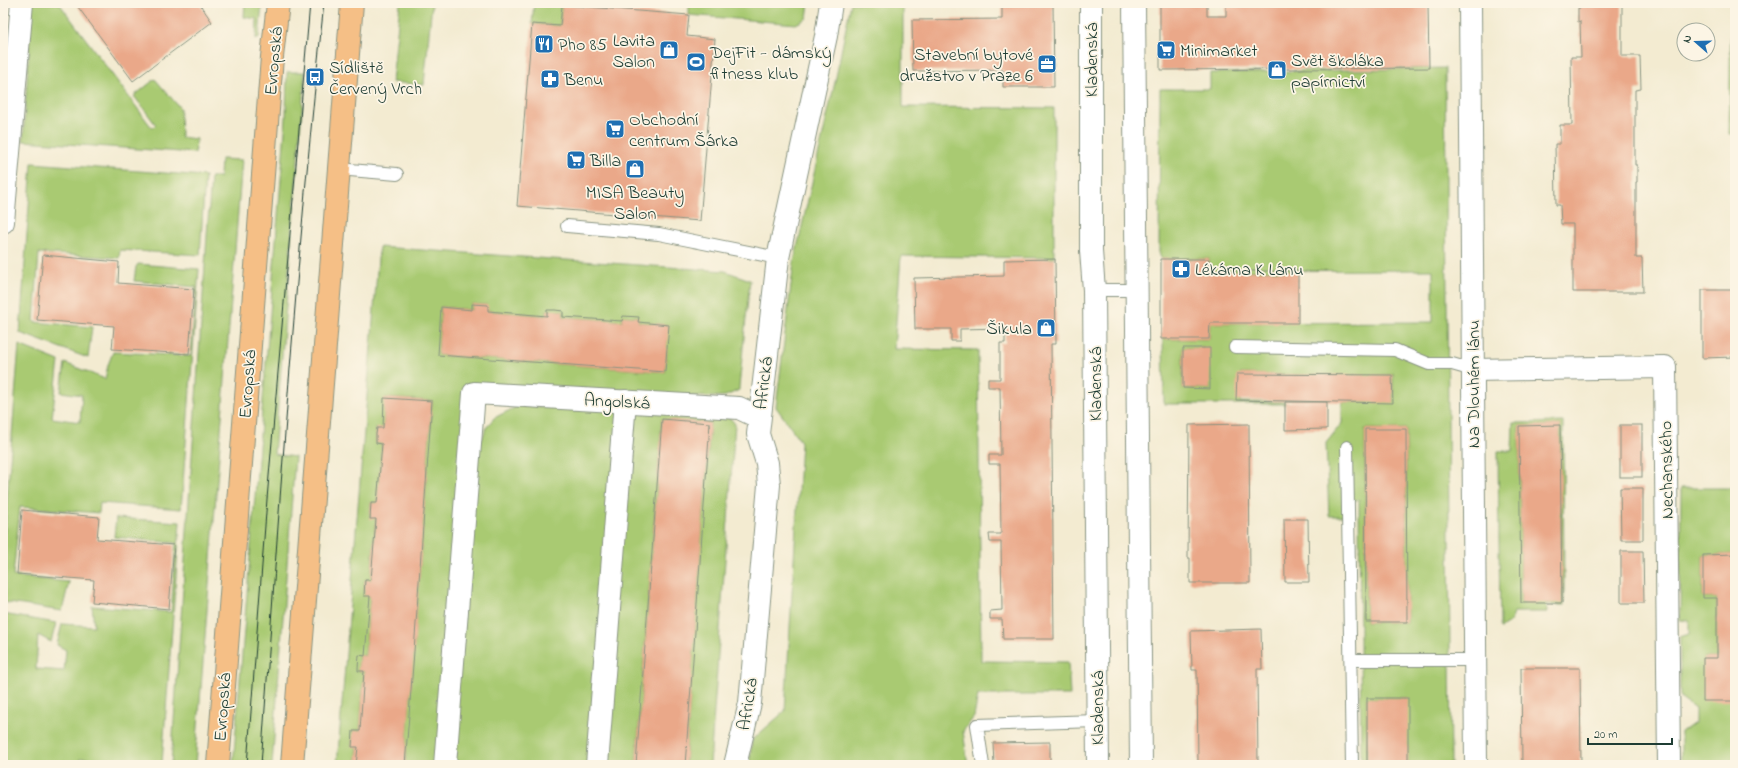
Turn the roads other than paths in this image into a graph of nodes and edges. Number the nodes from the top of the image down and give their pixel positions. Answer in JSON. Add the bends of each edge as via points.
{"nodes":[{"id":1,"x":22,"y":3,"type":"edge"},
{"id":2,"x":278,"y":3,"type":"edge"},
{"id":3,"x":352,"y":3,"type":"edge"},
{"id":4,"x":831,"y":3,"type":"edge"},
{"id":5,"x":1091,"y":3,"type":"edge"},
{"id":6,"x":1134,"y":3,"type":"edge"},
{"id":7,"x":1470,"y":3,"type":"edge"},
{"id":8,"x":6,"y":150,"type":"edge"},
{"id":9,"x":338,"y":169,"type":"junction"},
{"id":10,"x":397,"y":174,"type":"dead end"},
{"id":11,"x":3,"y":222,"type":"edge"},
{"id":12,"x":567,"y":226,"type":"dead end"},
{"id":13,"x":778,"y":258,"type":"junction"},
{"id":14,"x":1094,"y":290,"type":"junction"},
{"id":15,"x":1136,"y":290,"type":"junction"},
{"id":16,"x":1235,"y":347,"type":"dead end"},
{"id":17,"x":1473,"y":370,"type":"junction"},
{"id":18,"x":625,"y":401,"type":"junction"},
{"id":19,"x":758,"y":417,"type":"junction"},
{"id":20,"x":1347,"y":447,"type":"dead end"},
{"id":21,"x":1351,"y":660,"type":"junction"},
{"id":22,"x":1475,"y":660,"type":"junction"},
{"id":23,"x":1097,"y":721,"type":"junction"},
{"id":24,"x":218,"y":765,"type":"edge"},
{"id":25,"x":292,"y":765,"type":"edge"},
{"id":26,"x":445,"y":765,"type":"edge"},
{"id":27,"x":596,"y":765,"type":"edge"},
{"id":28,"x":735,"y":765,"type":"edge"},
{"id":29,"x":983,"y":765,"type":"edge"},
{"id":30,"x":1098,"y":765,"type":"edge"},
{"id":31,"x":1141,"y":765,"type":"edge"},
{"id":32,"x":1352,"y":765,"type":"edge"},
{"id":33,"x":1476,"y":765,"type":"edge"},
{"id":34,"x":1669,"y":765,"type":"edge"}],
"edges":[{"from":1,"to":8,"type":"street"},
{"from":2,"to":24,"type":"main road","name":"Evropská"},
{"from":3,"to":9,"type":"main road"},
{"from":4,"to":13,"type":"street","name":"Africká"},
{"from":5,"to":14,"type":"street","name":"Kladenská","via":[[1091,251]]},
{"from":6,"to":15,"type":"street"},
{"from":7,"to":17,"type":"street","name":"Na Dlouhém lánu"},
{"from":8,"to":11,"type":"street"},
{"from":9,"to":10,"type":"lane"},
{"from":9,"to":25,"type":"main road"},
{"from":12,"to":13,"type":"lane","via":[[659,234]]},
{"from":13,"to":19,"type":"street","name":"Africká"},
{"from":14,"to":15,"type":"lane"},
{"from":14,"to":23,"type":"street","name":"Kladenská"},
{"from":15,"to":31,"type":"street"},
{"from":16,"to":17,"type":"lane","via":[[1394,350],[1429,364],[1452,364]]},
{"from":17,"to":22,"type":"street","name":"Na Dlouhém lánu"},
{"from":17,"to":34,"type":"street","name":"Nechanského","via":[[1665,367]]},
{"from":18,"to":19,"type":"street","name":"Angolská","via":[[739,408]]},
{"from":18,"to":26,"type":"street","name":"Angolská","via":[[474,393]]},
{"from":18,"to":27,"type":"street"},
{"from":19,"to":28,"type":"street","name":"Africká","via":[[758,434],[768,463],[769,485],[750,703]]},
{"from":20,"to":21,"type":"lane"},
{"from":21,"to":22,"type":"lane"},
{"from":21,"to":32,"type":"lane"},
{"from":22,"to":33,"type":"street","name":"Na Dlouhém lánu"},
{"from":23,"to":29,"type":"lane","via":[[977,725]]},
{"from":23,"to":30,"type":"street","name":"Kladenská"}]}
